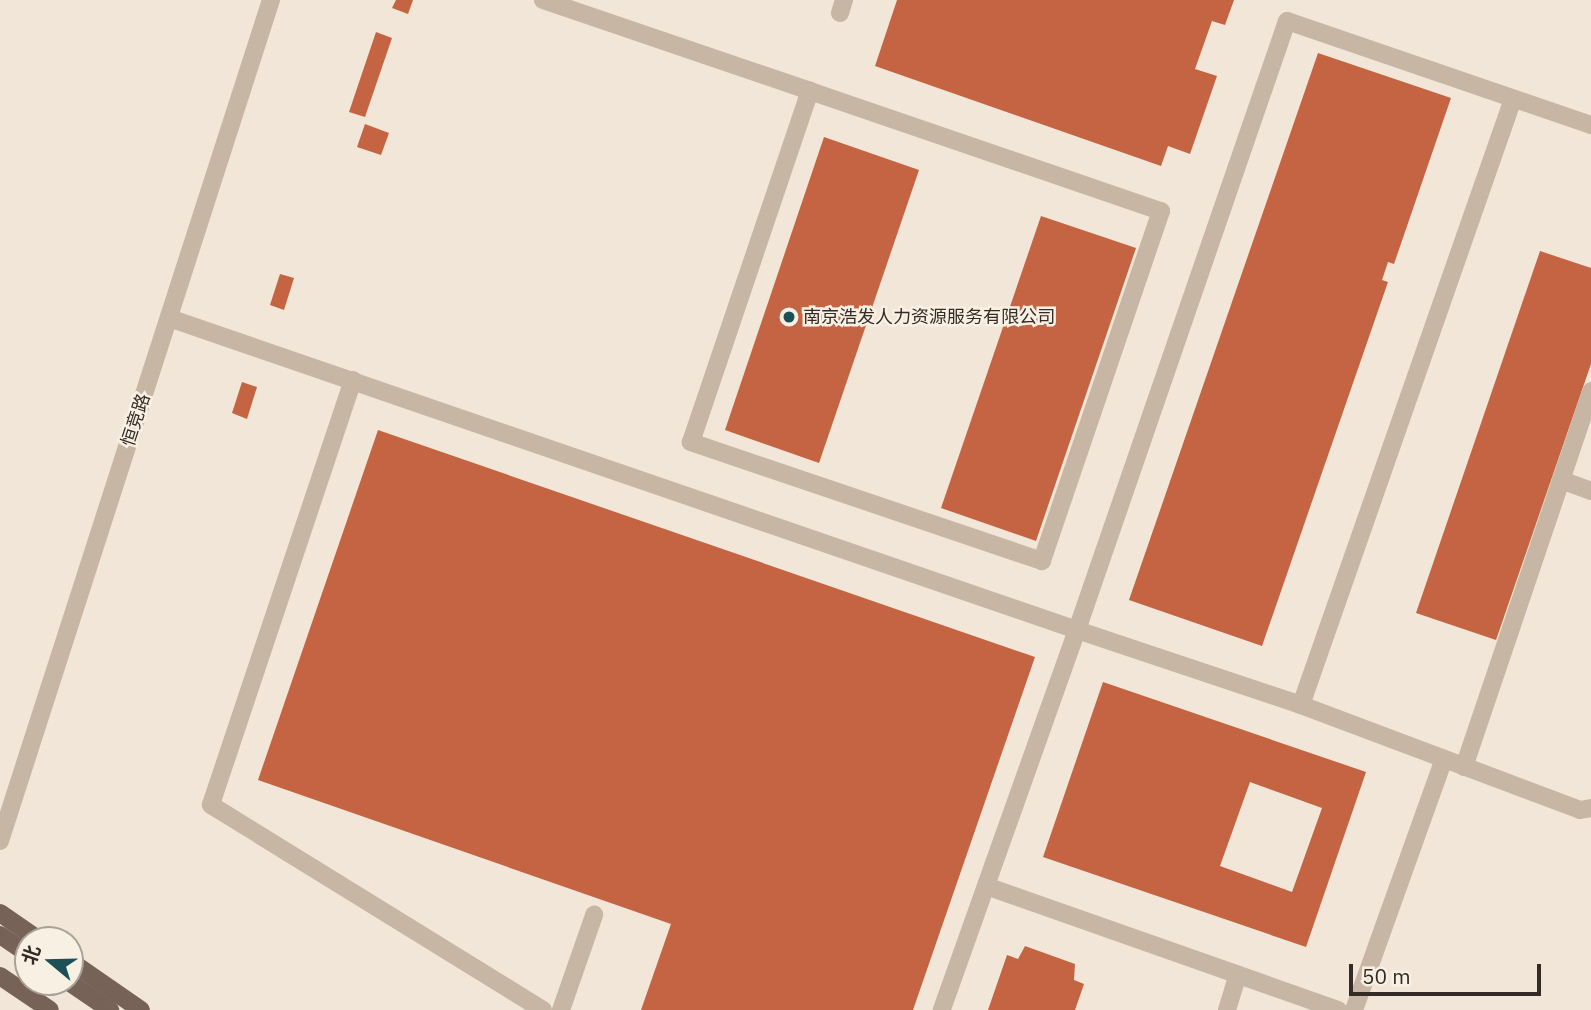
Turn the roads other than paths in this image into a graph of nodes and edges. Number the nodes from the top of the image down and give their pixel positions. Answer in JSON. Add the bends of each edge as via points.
{"nodes":[{"id":1,"x":271,"y":0,"type":"edge"},
{"id":2,"x":543,"y":0,"type":"edge"},
{"id":3,"x":810,"y":91,"type":"junction"},
{"id":4,"x":1513,"y":99,"type":"junction"},
{"id":5,"x":1591,"y":125,"type":"edge"},
{"id":6,"x":169,"y":318,"type":"junction"},
{"id":7,"x":353,"y":380,"type":"junction"},
{"id":8,"x":1591,"y":391,"type":"edge"},
{"id":9,"x":1561,"y":480,"type":"junction"},
{"id":10,"x":1591,"y":491,"type":"edge"},
{"id":11,"x":1077,"y":630,"type":"junction"},
{"id":12,"x":1301,"y":705,"type":"junction"},
{"id":13,"x":1444,"y":759,"type":"junction"},
{"id":14,"x":1464,"y":767,"type":"junction"},
{"id":15,"x":1591,"y":808,"type":"edge"},
{"id":16,"x":0,"y":841,"type":"edge"},
{"id":17,"x":989,"y":887,"type":"junction"},
{"id":18,"x":0,"y":914,"type":"edge"},
{"id":19,"x":594,"y":915,"type":"dead end"},
{"id":20,"x":18,"y":926,"type":"edge"},
{"id":21,"x":84,"y":971,"type":"edge"},
{"id":22,"x":1238,"y":975,"type":"junction"},
{"id":23,"x":0,"y":976,"type":"edge"},
{"id":24,"x":84,"y":992,"type":"edge"},
{"id":25,"x":50,"y":1010,"type":"edge"},
{"id":26,"x":110,"y":1010,"type":"edge"},
{"id":27,"x":141,"y":1010,"type":"edge"},
{"id":28,"x":543,"y":1010,"type":"edge"},
{"id":29,"x":561,"y":1010,"type":"edge"},
{"id":30,"x":942,"y":1010,"type":"edge"},
{"id":31,"x":1227,"y":1010,"type":"edge"},
{"id":32,"x":1338,"y":1010,"type":"edge"},
{"id":33,"x":1354,"y":1010,"type":"edge"}],
"edges":[{"from":1,"to":6,"type":"street","name":"恒竞路"},
{"from":2,"to":3,"type":"street"},
{"from":3,"to":3,"type":"street","via":[[1161,211],[1042,561],[691,442]]},
{"from":4,"to":5,"type":"street"},
{"from":4,"to":11,"type":"street","via":[[1287,21]]},
{"from":4,"to":12,"type":"street"},
{"from":6,"to":7,"type":"street"},
{"from":6,"to":16,"type":"street","name":"恒竞路"},
{"from":7,"to":11,"type":"street"},
{"from":7,"to":28,"type":"street","via":[[211,805]]},
{"from":8,"to":9,"type":"street"},
{"from":9,"to":10,"type":"street"},
{"from":9,"to":14,"type":"street"},
{"from":11,"to":12,"type":"street"},
{"from":11,"to":17,"type":"street"},
{"from":12,"to":13,"type":"street"},
{"from":13,"to":14,"type":"street"},
{"from":13,"to":33,"type":"street"},
{"from":14,"to":15,"type":"street","via":[[1580,810]]},
{"from":17,"to":22,"type":"street"},
{"from":17,"to":30,"type":"street"},
{"from":18,"to":20,"type":"main road"},
{"from":19,"to":29,"type":"street"},
{"from":21,"to":27,"type":"main road"},
{"from":22,"to":31,"type":"street"},
{"from":22,"to":32,"type":"street"},
{"from":23,"to":25,"type":"main road"},
{"from":24,"to":26,"type":"main road"}]}
